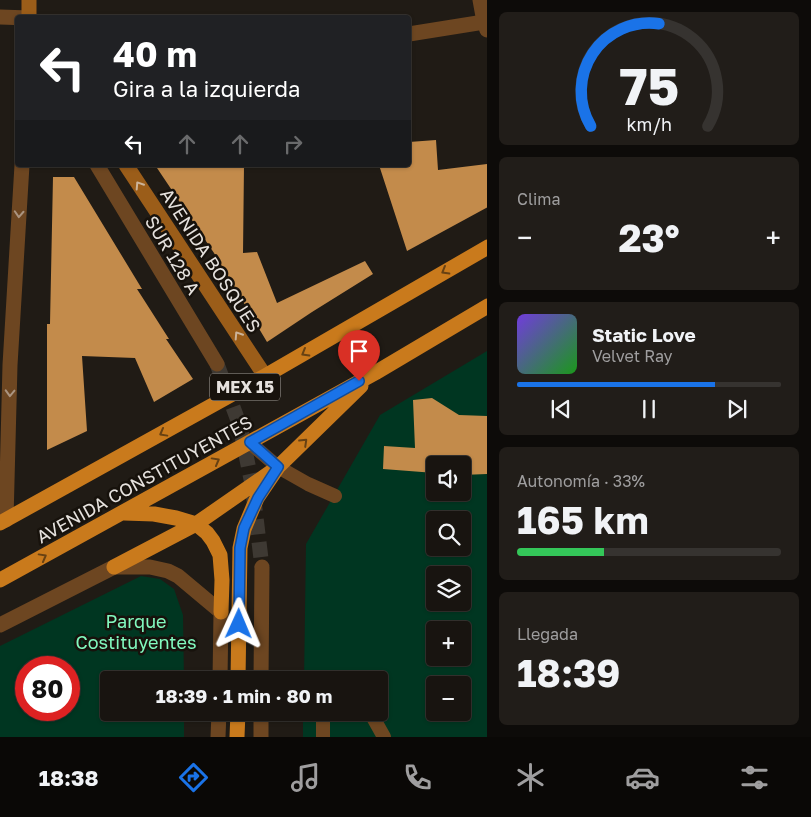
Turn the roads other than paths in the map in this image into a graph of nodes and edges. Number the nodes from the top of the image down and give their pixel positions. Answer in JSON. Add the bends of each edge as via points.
{"nodes":[{"id":1,"x":29,"y":0,"type":"edge"},
{"id":2,"x":480,"y":0,"type":"edge"},
{"id":3,"x":29,"y":15,"type":"edge"},
{"id":4,"x":0,"y":18,"type":"edge"},
{"id":5,"x":15,"y":18,"type":"edge"},
{"id":6,"x":486,"y":27,"type":"edge"},
{"id":7,"x":411,"y":34,"type":"edge"},
{"id":8,"x":22,"y":167,"type":"edge"},
{"id":9,"x":98,"y":167,"type":"edge"},
{"id":10,"x":127,"y":167,"type":"edge"},
{"id":11,"x":487,"y":247,"type":"edge"},
{"id":12,"x":487,"y":306,"type":"edge"},
{"id":13,"x":217,"y":364,"type":"tunnel mouth"},
{"id":14,"x":5,"y":365,"type":"edge"},
{"id":15,"x":375,"y":372,"type":"junction"},
{"id":16,"x":265,"y":376,"type":"junction"},
{"id":17,"x":250,"y":442,"type":"junction"},
{"id":18,"x":278,"y":467,"type":"junction"},
{"id":19,"x":335,"y":496,"type":"dead end"},
{"id":20,"x":122,"y":513,"type":"junction"},
{"id":21,"x":3,"y":522,"type":"edge"},
{"id":22,"x":196,"y":524,"type":"junction"},
{"id":23,"x":114,"y":567,"type":"junction"},
{"id":24,"x":262,"y":568,"type":"tunnel mouth"},
{"id":25,"x":0,"y":580,"type":"edge"},
{"id":26,"x":221,"y":612,"type":"junction"},
{"id":27,"x":0,"y":625,"type":"edge"},
{"id":28,"x":220,"y":671,"type":"edge"},
{"id":29,"x":238,"y":671,"type":"edge"},
{"id":30,"x":261,"y":671,"type":"edge"},
{"id":31,"x":218,"y":721,"type":"edge"},
{"id":32,"x":238,"y":721,"type":"edge"},
{"id":33,"x":261,"y":721,"type":"edge"},
{"id":34,"x":323,"y":721,"type":"edge"},
{"id":35,"x":375,"y":721,"type":"edge"},
{"id":36,"x":218,"y":737,"type":"edge"},
{"id":37,"x":237,"y":737,"type":"edge"},
{"id":38,"x":261,"y":737,"type":"edge"},
{"id":39,"x":323,"y":737,"type":"edge"},
{"id":40,"x":384,"y":737,"type":"edge"}],
"edges":[{"from":1,"to":3,"type":"main road"},
{"from":2,"to":6,"type":"street"},
{"from":4,"to":5,"type":"street"},
{"from":6,"to":7,"type":"street"},
{"from":8,"to":14,"type":"street","one_way":true},
{"from":9,"to":13,"type":"street","name":"SUR 128 A"},
{"from":16,"to":10,"type":"main road","name":"AVENIDA BOSQUES","one_way":true},
{"from":11,"to":16,"type":"highway","name":"AVENIDA CONSTITUYENTES","number":"MEX 15","one_way":true},
{"from":12,"to":15,"type":"highway","name":"AVENIDA CONSTITUYENTES","number":"MEX 15"},
{"from":14,"to":21,"type":"street","one_way":true},
{"from":15,"to":17,"type":"highway","name":"AVENIDA CONSTITUYENTES","number":"MEX 15"},
{"from":18,"to":15,"type":"highway","one_way":true},
{"from":16,"to":21,"type":"highway","name":"AVENIDA CONSTITUYENTES","number":"MEX 15","one_way":true},
{"from":17,"to":18,"type":"lane"},
{"from":20,"to":17,"type":"highway","name":"AVENIDA CONSTITUYENTES","number":"MEX 15","one_way":true},
{"from":18,"to":19,"type":"lane"},
{"from":18,"to":22,"type":"highway"},
{"from":18,"to":29,"type":"highway","via":[[258,498],[244,528],[240,548]]},
{"from":20,"to":22,"type":"highway","via":[[154,514]]},
{"from":25,"to":20,"type":"highway","name":"AVENIDA CONSTITUYENTES","number":"MEX 15","one_way":true},
{"from":22,"to":23,"type":"highway"},
{"from":22,"to":26,"type":"highway","via":[[207,533],[220,555]]},
{"from":23,"to":26,"type":"street","via":[[150,567],[168,571]]},
{"from":23,"to":27,"type":"street"},
{"from":24,"to":30,"type":"street"},
{"from":26,"to":28,"type":"street"},
{"from":31,"to":36,"type":"street"},
{"from":32,"to":37,"type":"highway"},
{"from":33,"to":38,"type":"street"},
{"from":34,"to":39,"type":"lane"},
{"from":35,"to":40,"type":"lane"}]}
